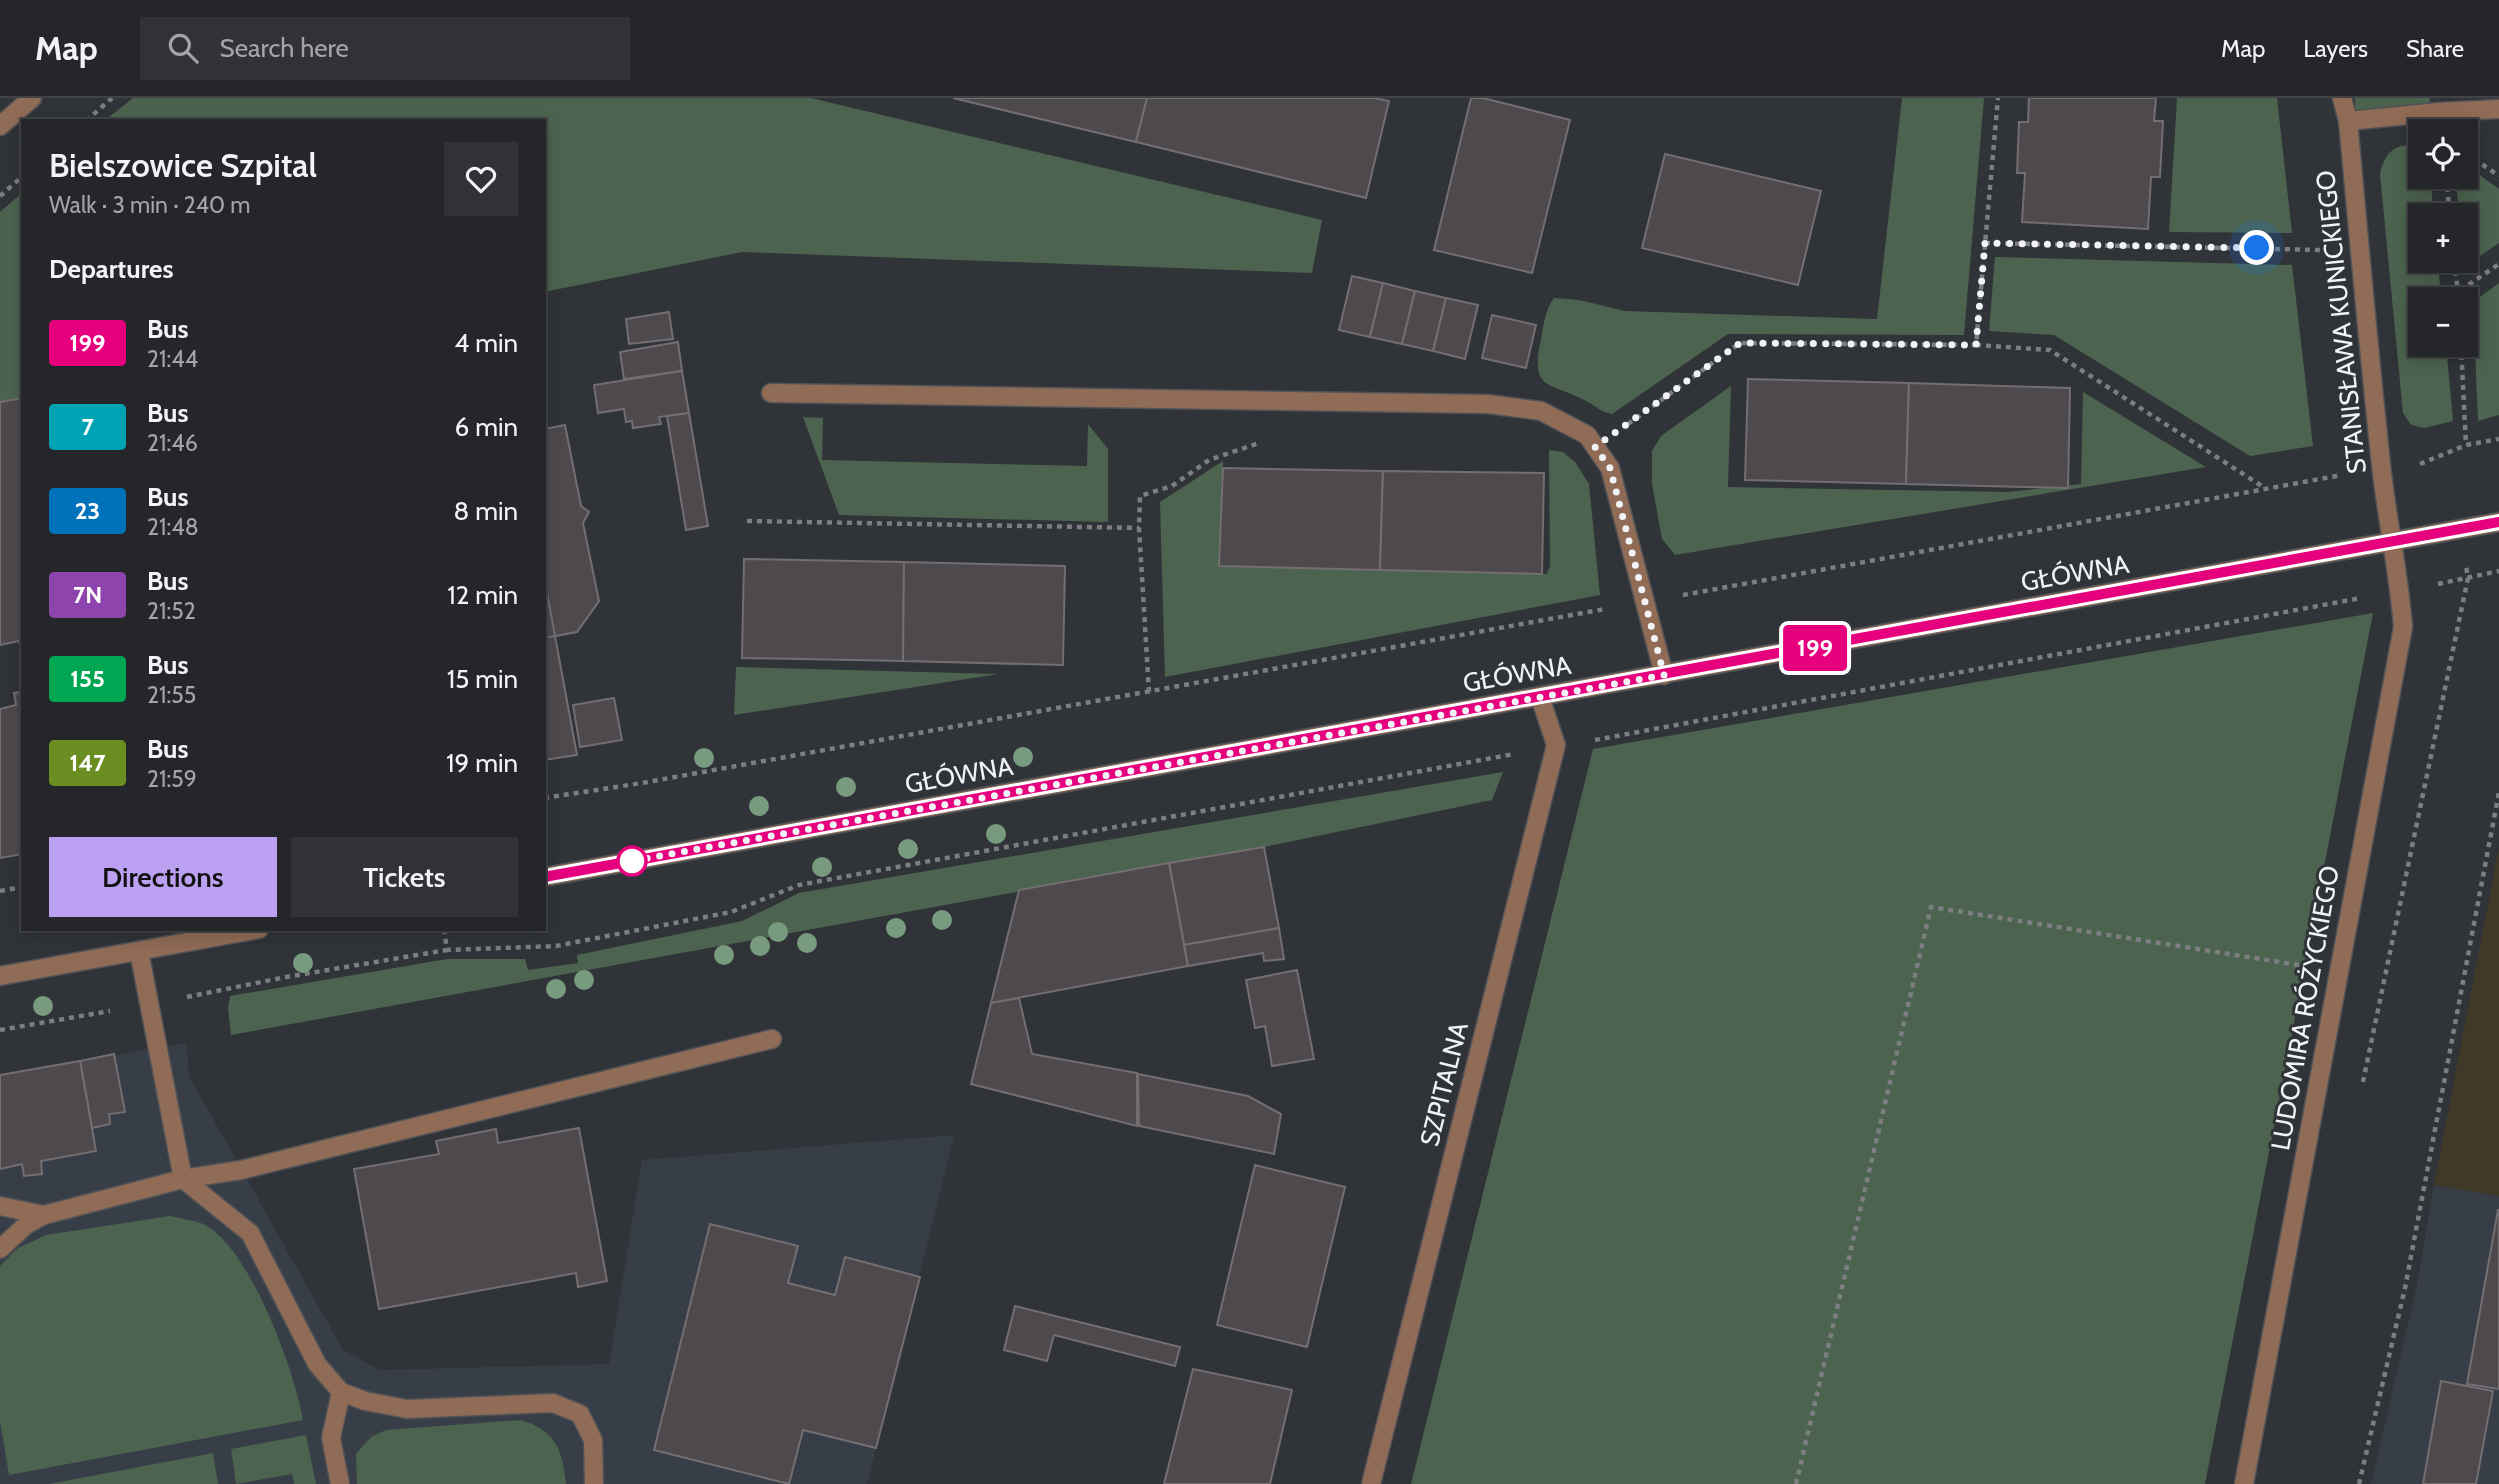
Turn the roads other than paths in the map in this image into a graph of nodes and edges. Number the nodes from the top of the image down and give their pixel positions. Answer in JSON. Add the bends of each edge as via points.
{"nodes":[{"id":1,"x":32,"y":98,"type":"edge"},
{"id":2,"x":2342,"y":98,"type":"edge"},
{"id":3,"x":2499,"y":110,"type":"edge"},
{"id":4,"x":2348,"y":121,"type":"junction"},
{"id":5,"x":0,"y":125,"type":"edge"},
{"id":6,"x":771,"y":393,"type":"dead end"},
{"id":7,"x":2499,"y":522,"type":"edge"},
{"id":8,"x":2391,"y":542,"type":"junction"},
{"id":9,"x":1664,"y":675,"type":"junction"},
{"id":10,"x":1540,"y":697,"type":"junction"},
{"id":11,"x":546,"y":877,"type":"edge"},
{"id":12,"x":236,"y":931,"type":"edge"},
{"id":13,"x":138,"y":951,"type":"junction"},
{"id":14,"x":0,"y":976,"type":"edge"},
{"id":15,"x":772,"y":1039,"type":"dead end"},
{"id":16,"x":183,"y":1180,"type":"junction"},
{"id":17,"x":0,"y":1206,"type":"edge"},
{"id":18,"x":44,"y":1216,"type":"junction"},
{"id":19,"x":0,"y":1249,"type":"edge"},
{"id":20,"x":341,"y":1392,"type":"junction"},
{"id":21,"x":340,"y":1484,"type":"edge"},
{"id":22,"x":594,"y":1484,"type":"edge"},
{"id":23,"x":1371,"y":1484,"type":"edge"},
{"id":24,"x":2244,"y":1484,"type":"edge"}],
"edges":[{"from":1,"to":5,"type":"street"},
{"from":2,"to":4,"type":"street","name":"STANISŁAWA KUNICKIEGO"},
{"from":3,"to":4,"type":"street"},
{"from":4,"to":8,"type":"street","name":"STANISŁAWA KUNICKIEGO"},
{"from":6,"to":9,"type":"street","via":[[1488,404],[1541,411],[1587,435],[1610,468]]},
{"from":7,"to":8,"type":"street","name":"GŁÓWNA"},
{"from":8,"to":9,"type":"street","name":"GŁÓWNA"},
{"from":8,"to":24,"type":"street","name":"LUDOMIRA RÓŻYCKIEGO","via":[[2403,627]]},
{"from":9,"to":10,"type":"street","name":"GŁÓWNA"},
{"from":10,"to":11,"type":"street","name":"GŁÓWNA"},
{"from":10,"to":23,"type":"street","name":"SZPITALNA","via":[[1556,745]]},
{"from":12,"to":13,"type":"street"},
{"from":13,"to":14,"type":"street"},
{"from":13,"to":16,"type":"street"},
{"from":15,"to":16,"type":"street","via":[[242,1170]]},
{"from":16,"to":18,"type":"street"},
{"from":16,"to":20,"type":"street","via":[[250,1233],[317,1364]]},
{"from":17,"to":18,"type":"street"},
{"from":18,"to":19,"type":"street","via":[[26,1225]]},
{"from":20,"to":21,"type":"street","via":[[331,1438]]},
{"from":20,"to":22,"type":"street","via":[[407,1409],[553,1403],[580,1414],[593,1440]]}]}
